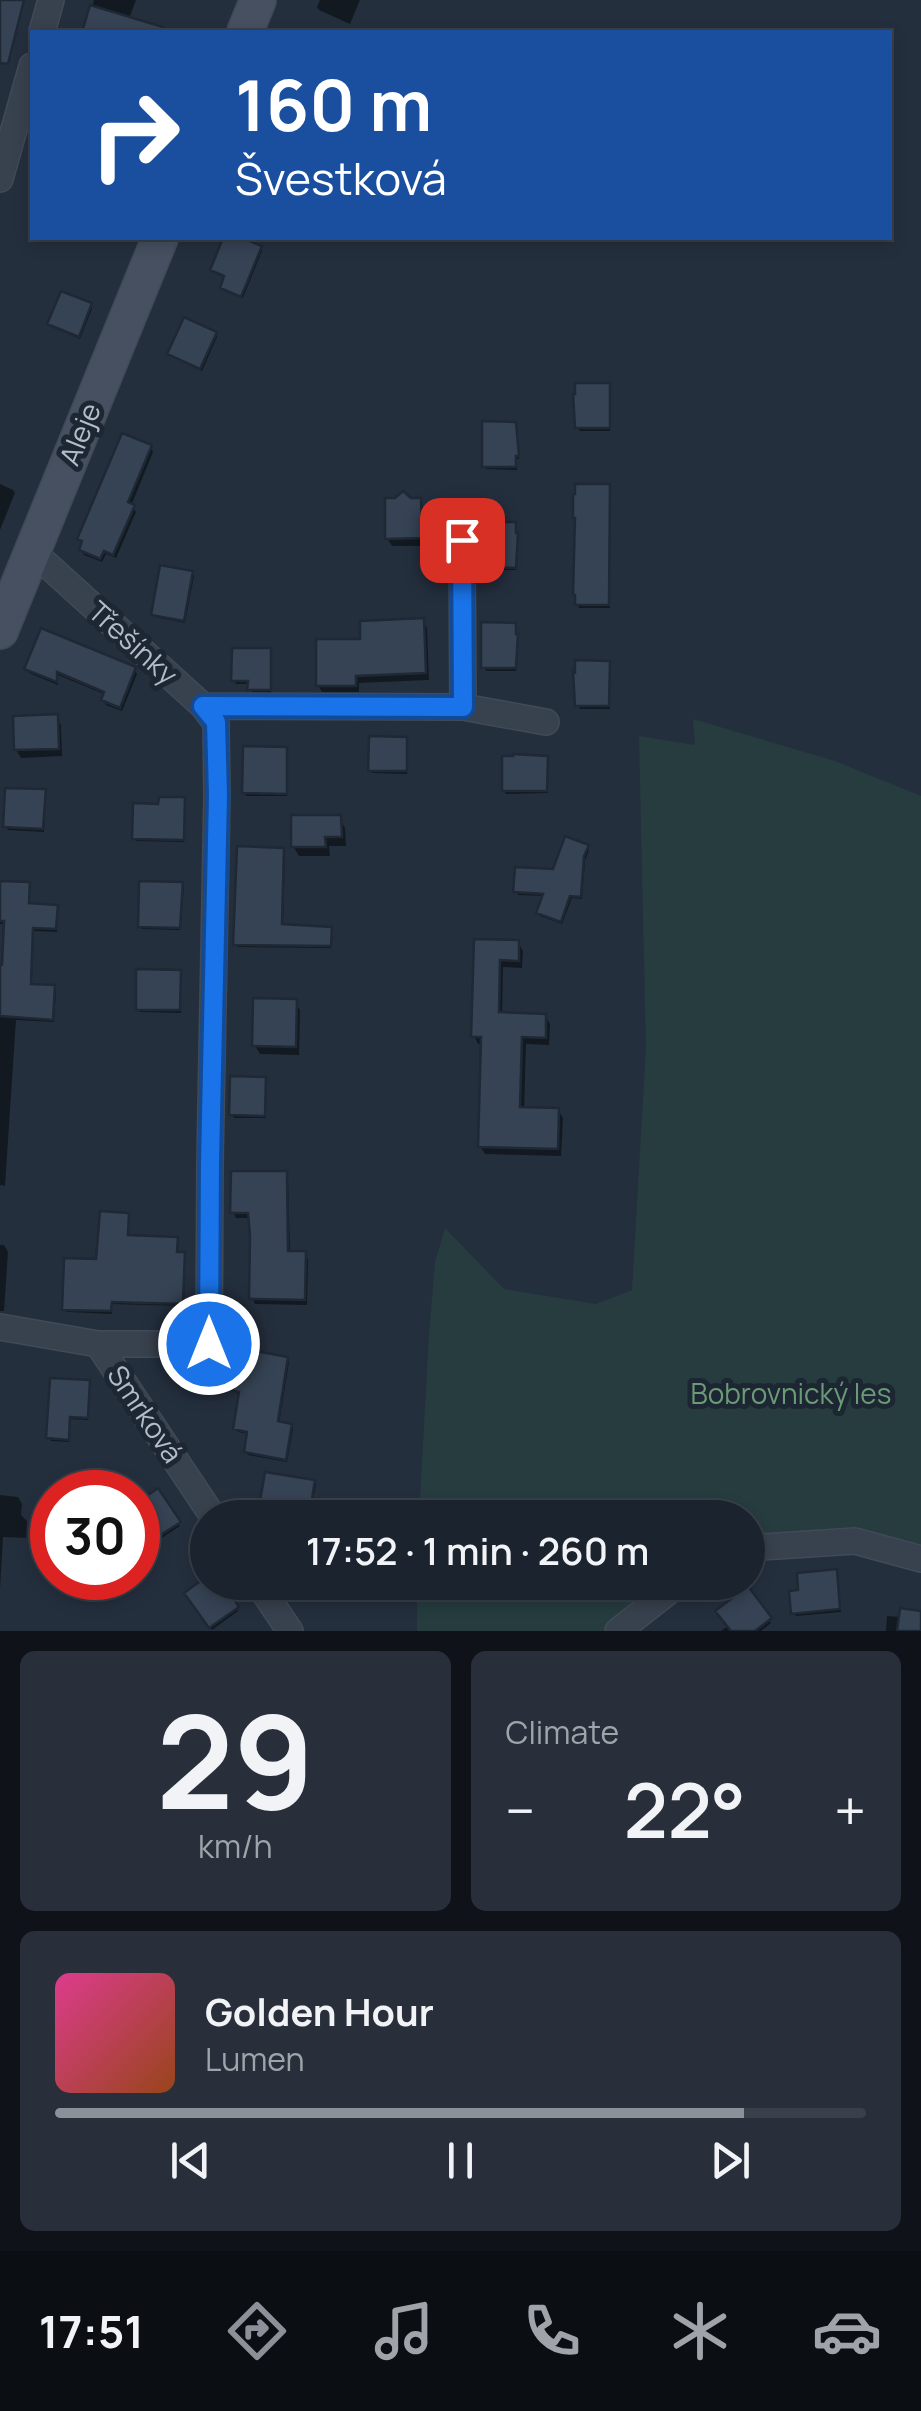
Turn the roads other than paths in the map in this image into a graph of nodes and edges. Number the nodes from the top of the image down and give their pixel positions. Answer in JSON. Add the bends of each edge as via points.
{"nodes":[{"id":1,"x":51,"y":0,"type":"edge"},
{"id":2,"x":258,"y":0,"type":"edge"},
{"id":3,"x":43,"y":30,"type":"edge"},
{"id":4,"x":246,"y":30,"type":"edge"},
{"id":5,"x":30,"y":73,"type":"edge"},
{"id":6,"x":0,"y":179,"type":"edge"},
{"id":7,"x":159,"y":240,"type":"edge"},
{"id":8,"x":462,"y":540,"type":"dead end"},
{"id":9,"x":32,"y":551,"type":"junction"},
{"id":10,"x":0,"y":631,"type":"edge"},
{"id":11,"x":203,"y":706,"type":"junction"},
{"id":12,"x":463,"y":707,"type":"junction"},
{"id":13,"x":546,"y":722,"type":"dead end"},
{"id":14,"x":0,"y":1327,"type":"edge"},
{"id":15,"x":98,"y":1344,"type":"junction"},
{"id":16,"x":202,"y":1500,"type":"edge"},
{"id":17,"x":765,"y":1547,"type":"edge"},
{"id":18,"x":921,"y":1559,"type":"edge"},
{"id":19,"x":270,"y":1600,"type":"edge"},
{"id":20,"x":658,"y":1600,"type":"edge"},
{"id":21,"x":290,"y":1631,"type":"edge"},
{"id":22,"x":618,"y":1631,"type":"edge"}],
"edges":[{"from":1,"to":3,"type":"street"},
{"from":2,"to":4,"type":"street"},
{"from":5,"to":6,"type":"street"},
{"from":7,"to":9,"type":"street","name":"Aleje"},
{"from":8,"to":12,"type":"street"},
{"from":9,"to":10,"type":"street","name":"Aleje"},
{"from":9,"to":11,"type":"street","name":"Třešínky"},
{"from":11,"to":12,"type":"street"},
{"from":11,"to":15,"type":"street","name":"Třešínky","via":[[216,722],[218,795],[209,1344]]},
{"from":12,"to":13,"type":"street"},
{"from":14,"to":15,"type":"street","name":"Smrková"},
{"from":15,"to":16,"type":"street","name":"Smrková"},
{"from":17,"to":18,"type":"street","via":[[856,1541]]},
{"from":19,"to":21,"type":"street"},
{"from":20,"to":22,"type":"street"}]}
